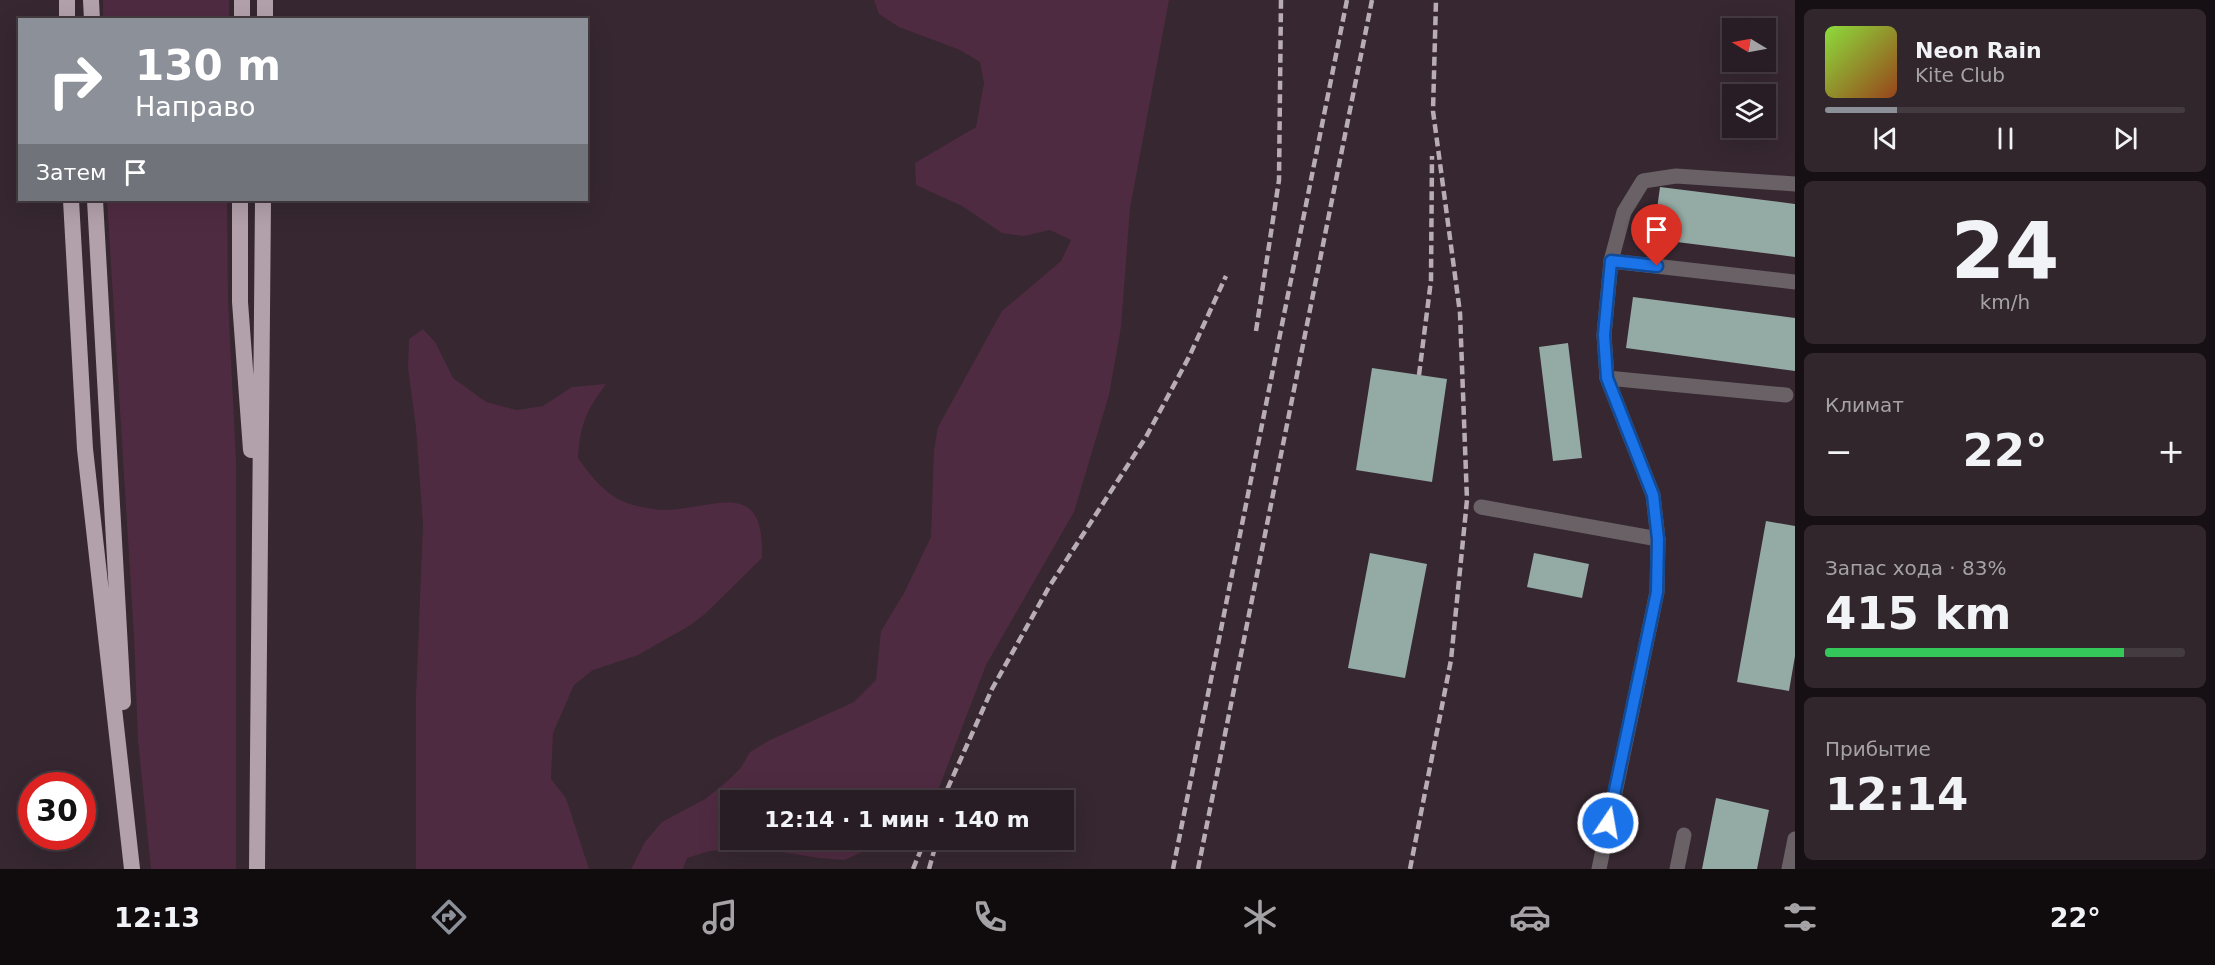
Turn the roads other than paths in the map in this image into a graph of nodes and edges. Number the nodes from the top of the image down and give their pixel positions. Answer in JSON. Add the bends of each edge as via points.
{"nodes":[{"id":1,"x":67,"y":0,"type":"edge"},
{"id":2,"x":91,"y":0,"type":"edge"},
{"id":3,"x":242,"y":0,"type":"edge"},
{"id":4,"x":266,"y":0,"type":"edge"},
{"id":5,"x":67,"y":18,"type":"edge"},
{"id":6,"x":92,"y":18,"type":"edge"},
{"id":7,"x":242,"y":18,"type":"edge"},
{"id":8,"x":265,"y":18,"type":"edge"},
{"id":9,"x":1795,"y":184,"type":"edge"},
{"id":10,"x":71,"y":201,"type":"edge"},
{"id":11,"x":95,"y":201,"type":"edge"},
{"id":12,"x":240,"y":201,"type":"edge"},
{"id":13,"x":263,"y":201,"type":"edge"},
{"id":14,"x":1611,"y":261,"type":"junction"},
{"id":15,"x":1795,"y":282,"type":"edge"},
{"id":16,"x":1607,"y":378,"type":"junction"},
{"id":17,"x":1786,"y":395,"type":"dead end"},
{"id":18,"x":1481,"y":507,"type":"dead end"},
{"id":19,"x":1658,"y":539,"type":"junction"},
{"id":20,"x":259,"y":580,"type":"junction"},
{"id":21,"x":1684,"y":835,"type":"dead end"},
{"id":22,"x":1795,"y":839,"type":"edge"},
{"id":23,"x":130,"y":850,"type":"junction"},
{"id":24,"x":132,"y":869,"type":"edge"},
{"id":25,"x":257,"y":869,"type":"edge"},
{"id":26,"x":1599,"y":869,"type":"edge"},
{"id":27,"x":1677,"y":869,"type":"edge"},
{"id":28,"x":1789,"y":869,"type":"edge"}],
"edges":[{"from":1,"to":5,"type":"highway"},
{"from":2,"to":6,"type":"highway"},
{"from":3,"to":7,"type":"highway"},
{"from":4,"to":8,"type":"highway"},
{"from":9,"to":14,"type":"street","via":[[1676,176],[1644,181],[1624,213]]},
{"from":10,"to":23,"type":"highway","via":[[85,449]]},
{"from":11,"to":23,"type":"highway"},
{"from":12,"to":20,"type":"highway","via":[[240,302]]},
{"from":13,"to":20,"type":"highway"},
{"from":14,"to":15,"type":"street"},
{"from":14,"to":16,"type":"street","via":[[1604,335]]},
{"from":16,"to":17,"type":"street"},
{"from":16,"to":19,"type":"street","via":[[1653,495]]},
{"from":18,"to":19,"type":"street"},
{"from":19,"to":26,"type":"street","via":[[1657,592]]},
{"from":20,"to":25,"type":"highway"},
{"from":21,"to":27,"type":"street"},
{"from":22,"to":28,"type":"street"},
{"from":23,"to":24,"type":"highway"}]}
